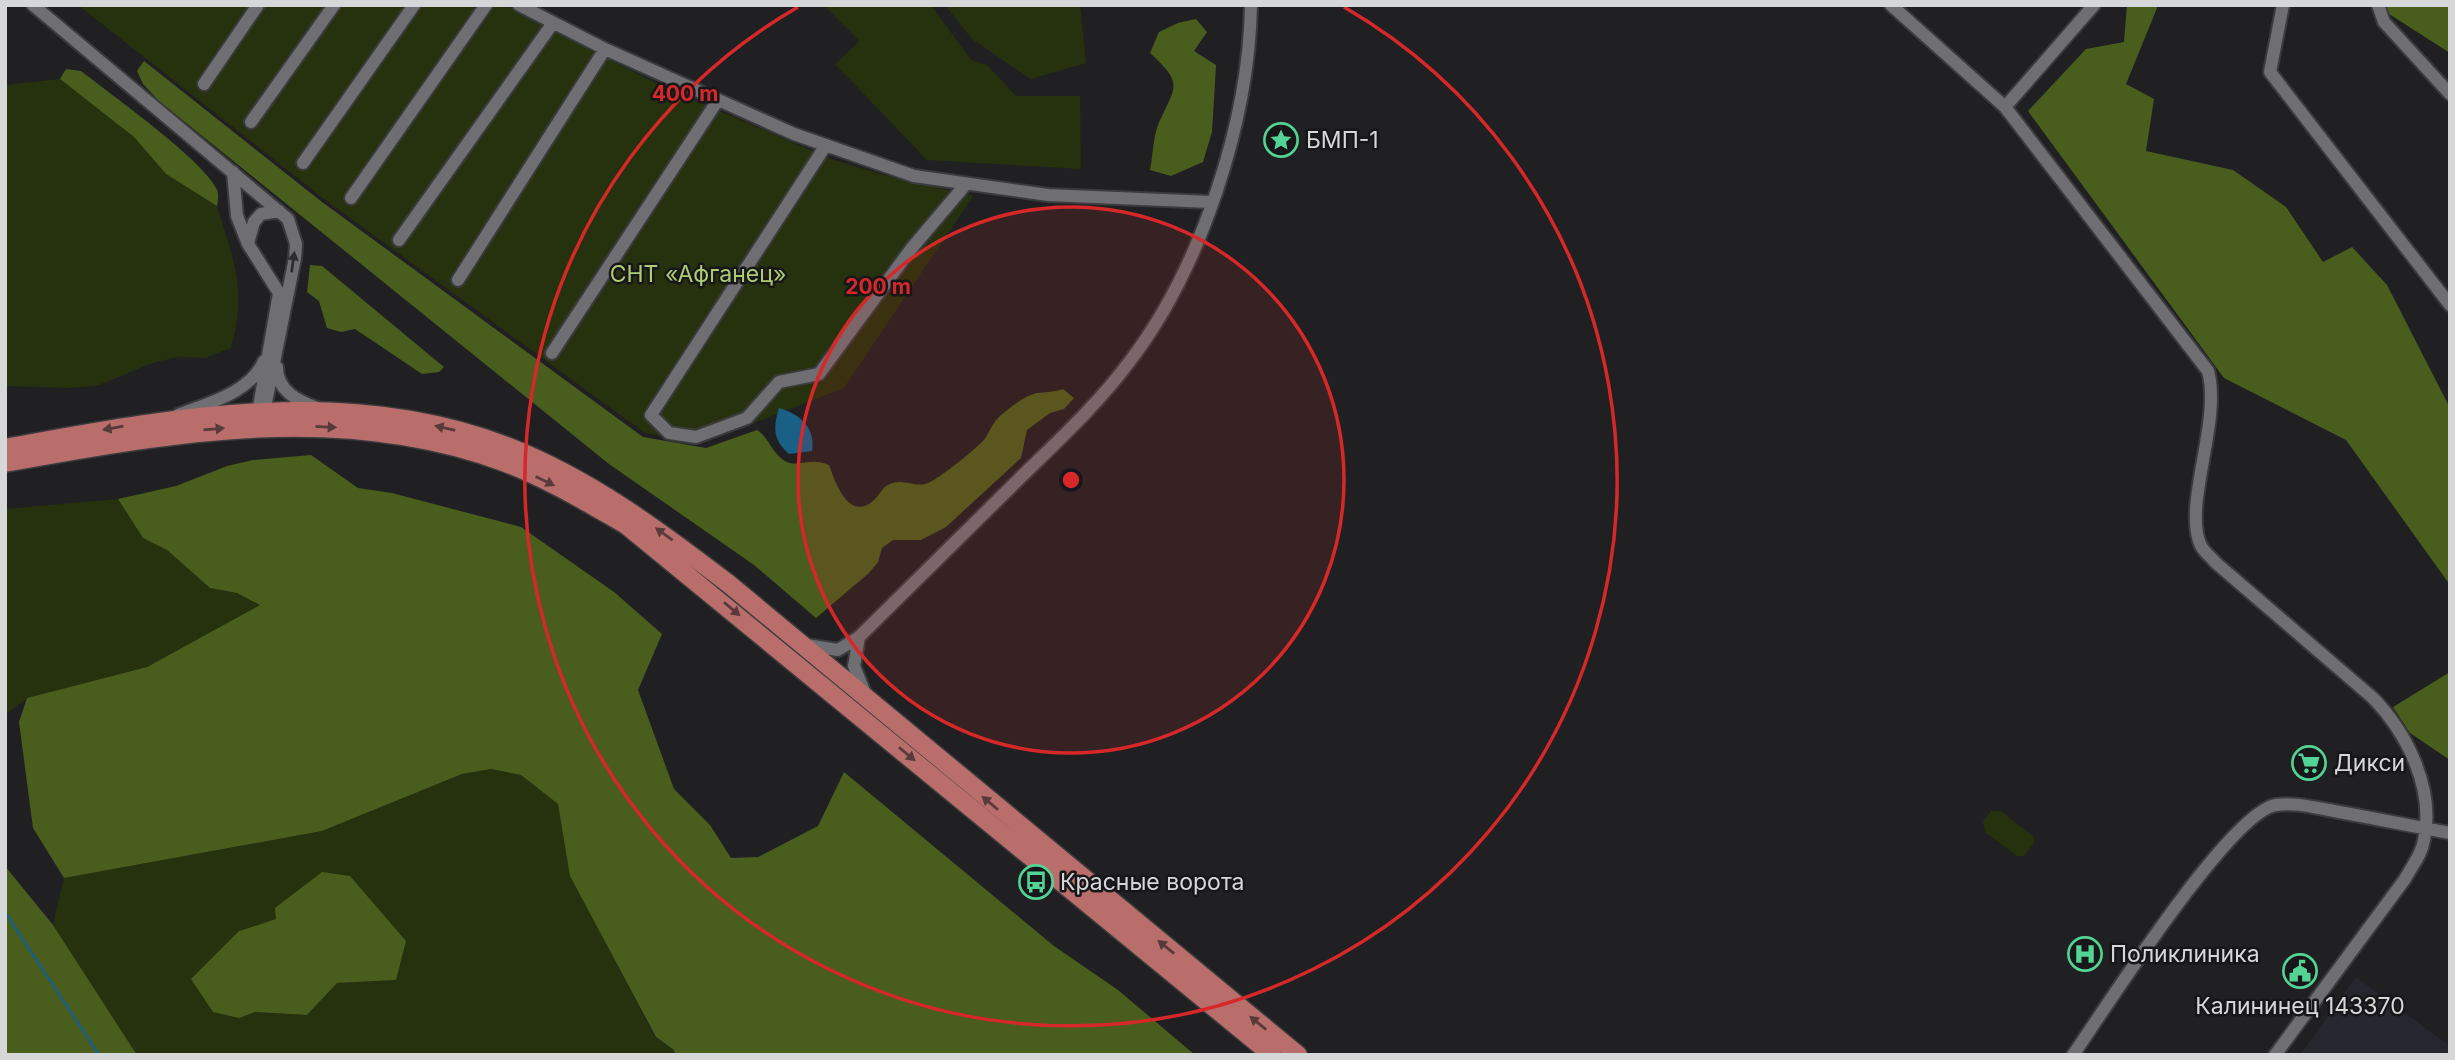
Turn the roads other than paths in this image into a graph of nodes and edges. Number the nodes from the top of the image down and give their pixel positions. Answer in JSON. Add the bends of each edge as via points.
{"nodes":[{"id":1,"x":33,"y":5,"type":"edge"},
{"id":2,"x":258,"y":5,"type":"edge"},
{"id":3,"x":334,"y":5,"type":"edge"},
{"id":4,"x":414,"y":5,"type":"edge"},
{"id":5,"x":486,"y":5,"type":"edge"},
{"id":6,"x":519,"y":5,"type":"edge"},
{"id":7,"x":1251,"y":5,"type":"edge"},
{"id":8,"x":1891,"y":5,"type":"edge"},
{"id":9,"x":2094,"y":5,"type":"edge"},
{"id":10,"x":2283,"y":5,"type":"edge"},
{"id":11,"x":2378,"y":5,"type":"edge"},
{"id":12,"x":553,"y":23,"type":"junction"},
{"id":13,"x":605,"y":49,"type":"junction"},
{"id":14,"x":204,"y":84,"type":"dead end"},
{"id":15,"x":2450,"y":94,"type":"edge"},
{"id":16,"x":718,"y":100,"type":"junction"},
{"id":17,"x":2005,"y":107,"type":"junction"},
{"id":18,"x":251,"y":122,"type":"dead end"},
{"id":19,"x":826,"y":145,"type":"junction"},
{"id":20,"x":303,"y":163,"type":"dead end"},
{"id":21,"x":233,"y":173,"type":"junction"},
{"id":22,"x":966,"y":184,"type":"junction"},
{"id":23,"x":351,"y":198,"type":"dead end"},
{"id":24,"x":1210,"y":202,"type":"junction"},
{"id":25,"x":279,"y":211,"type":"junction"},
{"id":26,"x":399,"y":240,"type":"dead end"},
{"id":27,"x":248,"y":244,"type":"junction"},
{"id":28,"x":458,"y":280,"type":"dead end"},
{"id":29,"x":2450,"y":304,"type":"edge"},
{"id":30,"x":272,"y":352,"type":"junction"},
{"id":31,"x":552,"y":353,"type":"dead end"},
{"id":32,"x":327,"y":412,"type":"junction"},
{"id":33,"x":260,"y":416,"type":"junction"},
{"id":34,"x":161,"y":421,"type":"junction"},
{"id":35,"x":5,"y":447,"type":"edge"},
{"id":36,"x":5,"y":463,"type":"edge"},
{"id":37,"x":859,"y":637,"type":"junction"},
{"id":38,"x":801,"y":643,"type":"junction"},
{"id":39,"x":868,"y":700,"type":"junction"},
{"id":40,"x":2426,"y":829,"type":"junction"},
{"id":41,"x":2450,"y":833,"type":"edge"},
{"id":42,"x":1272,"y":1055,"type":"edge"},
{"id":43,"x":1298,"y":1055,"type":"edge"},
{"id":44,"x":2073,"y":1055,"type":"edge"},
{"id":45,"x":2275,"y":1055,"type":"edge"}],
"edges":[{"from":1,"to":21,"type":"street"},
{"from":2,"to":14,"type":"street"},
{"from":3,"to":18,"type":"street"},
{"from":4,"to":20,"type":"street"},
{"from":5,"to":23,"type":"street"},
{"from":6,"to":12,"type":"street"},
{"from":7,"to":24,"type":"street","via":[[1245,89]]},
{"from":8,"to":17,"type":"street"},
{"from":9,"to":17,"type":"street"},
{"from":10,"to":29,"type":"street","via":[[2270,72]]},
{"from":11,"to":15,"type":"street","via":[[2384,22]]},
{"from":12,"to":13,"type":"street"},
{"from":12,"to":26,"type":"street"},
{"from":13,"to":16,"type":"street"},
{"from":13,"to":28,"type":"street"},
{"from":16,"to":19,"type":"street"},
{"from":16,"to":31,"type":"street"},
{"from":17,"to":40,"type":"street","via":[[2208,371],[2213,388],[2196,514],[2201,546],[2392,717],[2420,778]]},
{"from":19,"to":22,"type":"street","via":[[914,176]]},
{"from":19,"to":22,"type":"street","via":[[651,415],[669,433],[696,437],[747,418],[779,382],[819,374],[911,249]]},
{"from":21,"to":25,"type":"street"},
{"from":21,"to":27,"type":"street","via":[[237,216]]},
{"from":22,"to":24,"type":"street","via":[[1048,195]]},
{"from":24,"to":37,"type":"street","via":[[1171,297],[1118,378]]},
{"from":25,"to":27,"type":"street","via":[[261,214]]},
{"from":30,"to":25,"type":"street","one_way":true,"via":[[296,244],[288,219]]},
{"from":27,"to":30,"type":"street","via":[[279,293]]},
{"from":30,"to":32,"type":"street","via":[[288,393]]},
{"from":30,"to":33,"type":"street"},
{"from":30,"to":34,"type":"street","via":[[248,382]]},
{"from":32,"to":33,"type":"highway"},
{"from":38,"to":32,"type":"highway","one_way":true,"via":[[660,530],[532,457],[453,430]]},
{"from":33,"to":34,"type":"highway"},
{"from":36,"to":33,"type":"highway","one_way":true},
{"from":33,"to":42,"type":"highway","one_way":true,"via":[[369,430],[471,451],[528,472],[625,525]]},
{"from":34,"to":35,"type":"highway","one_way":true},
{"from":37,"to":38,"type":"street","via":[[838,650]]},
{"from":37,"to":39,"type":"street","via":[[854,666]]},
{"from":38,"to":39,"type":"highway"},
{"from":43,"to":39,"type":"highway","one_way":true},
{"from":40,"to":41,"type":"street"},
{"from":40,"to":44,"type":"street","via":[[2317,808],[2269,807],[2238,830],[2207,868]]},
{"from":40,"to":45,"type":"street","via":[[2421,852],[2405,878]]}]}
